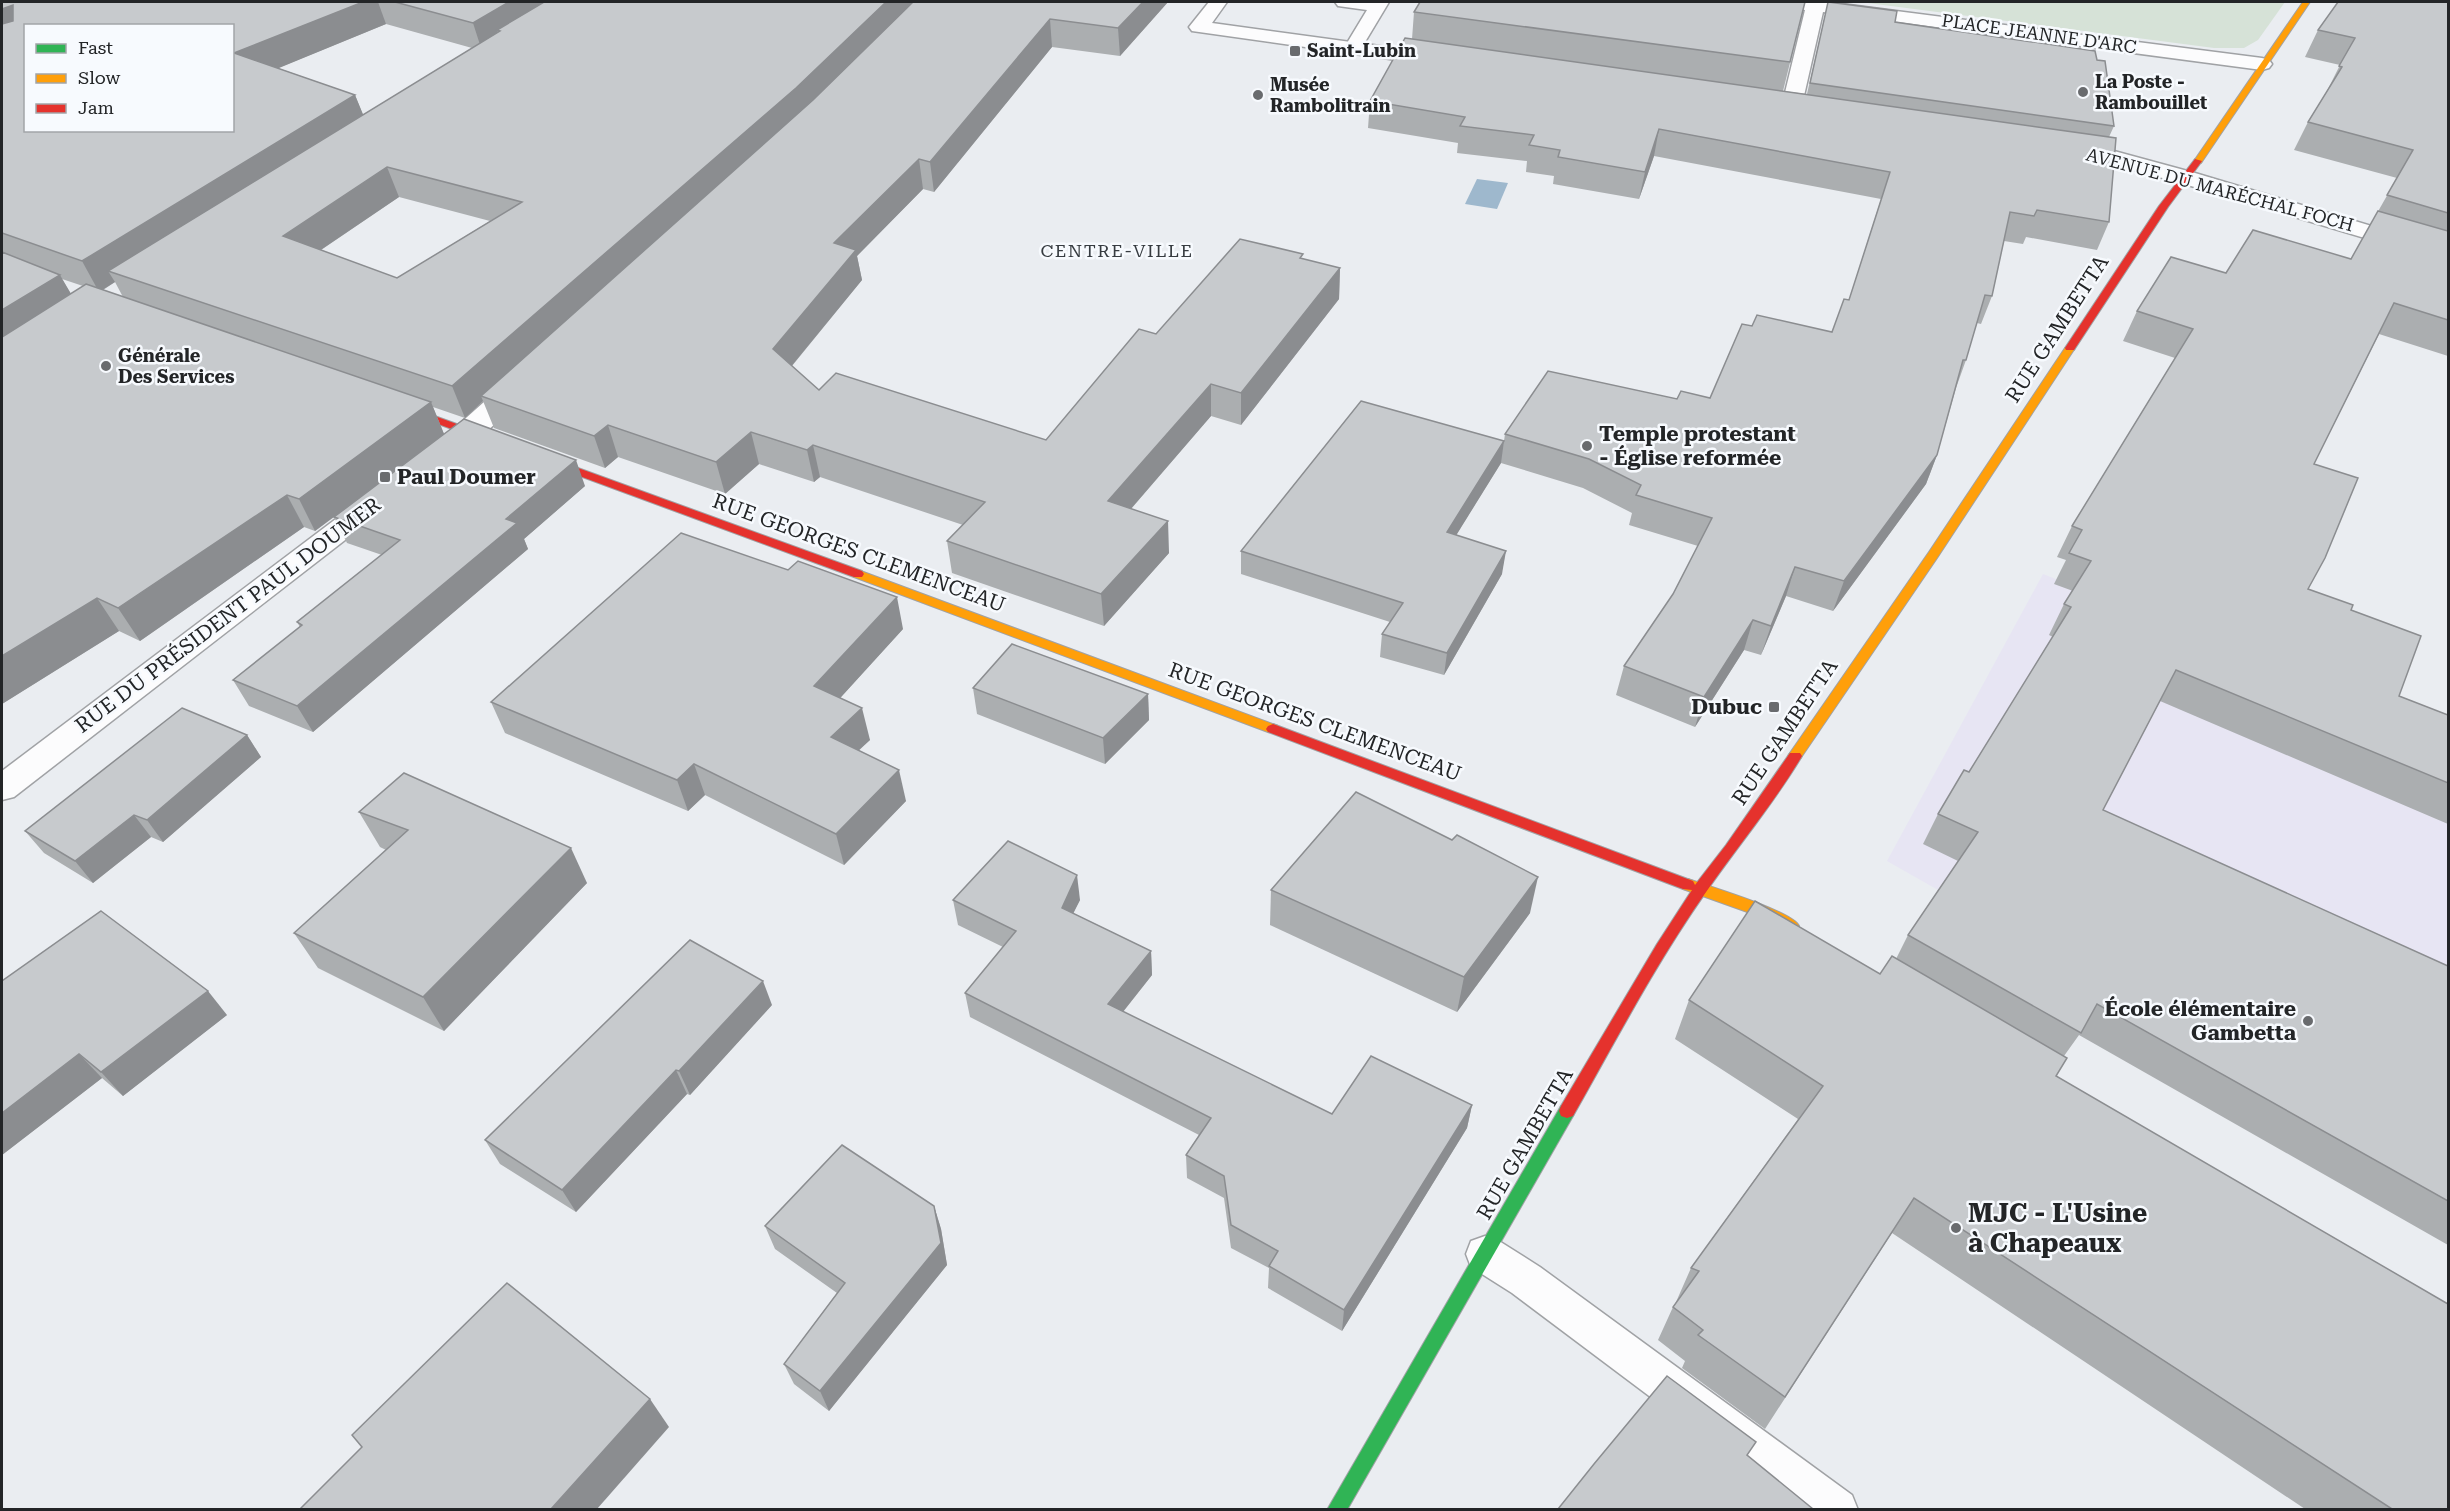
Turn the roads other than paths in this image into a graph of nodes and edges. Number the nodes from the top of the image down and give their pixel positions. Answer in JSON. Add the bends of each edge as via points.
{"nodes":[{"id":1,"x":1218,"y":2,"type":"edge"},
{"id":2,"x":1344,"y":2,"type":"edge"},
{"id":3,"x":1786,"y":2,"type":"edge"},
{"id":4,"x":2306,"y":2,"type":"edge"},
{"id":5,"x":1816,"y":3,"type":"edge"},
{"id":6,"x":1379,"y":4,"type":"edge"},
{"id":7,"x":1353,"y":48,"type":"junction"},
{"id":8,"x":1454,"y":62,"type":"edge"},
{"id":9,"x":2262,"y":64,"type":"junction"},
{"id":10,"x":1768,"y":105,"type":"edge"},
{"id":11,"x":1791,"y":109,"type":"junction"},
{"id":12,"x":1814,"y":112,"type":"edge"},
{"id":13,"x":2045,"y":146,"type":"edge"},
{"id":14,"x":2187,"y":178,"type":"junction"},
{"id":15,"x":2448,"y":256,"type":"edge"},
{"id":16,"x":543,"y":364,"type":"edge"},
{"id":17,"x":377,"y":399,"type":"edge"},
{"id":18,"x":470,"y":431,"type":"junction"},
{"id":19,"x":424,"y":465,"type":"edge"},
{"id":20,"x":397,"y":486,"type":"edge"},
{"id":21,"x":2,"y":788,"type":"edge"},
{"id":22,"x":1699,"y":890,"type":"junction"},
{"id":23,"x":1803,"y":933,"type":"edge"},
{"id":24,"x":1485,"y":1254,"type":"junction"},
{"id":25,"x":1336,"y":1509,"type":"edge"},
{"id":26,"x":1837,"y":1509,"type":"edge"}],
"edges":[{"from":1,"to":7,"type":"street","via":[[1199,27]]},
{"from":2,"to":6,"type":"lane"},
{"from":3,"to":5,"type":"street","name":"PLACE JEANNE D'ARC"},
{"from":4,"to":9,"type":"main road","name":"RUE GAMBETTA"},
{"from":5,"to":9,"type":"street","name":"PLACE JEANNE D'ARC"},
{"from":5,"to":11,"type":"street"},
{"from":6,"to":7,"type":"lane"},
{"from":7,"to":8,"type":"street"},
{"from":9,"to":14,"type":"main road","name":"RUE GAMBETTA"},
{"from":10,"to":11,"type":"street"},
{"from":11,"to":12,"type":"street"},
{"from":13,"to":14,"type":"street","name":"AVENUE DU MARÉCHAL FOCH","via":[[2103,155]]},
{"from":14,"to":15,"type":"street","name":"AVENUE DU MARÉCHAL FOCH"},
{"from":14,"to":22,"type":"main road","name":"RUE GAMBETTA","via":[[2164,206],[1920,574]]},
{"from":16,"to":18,"type":"street"},
{"from":17,"to":18,"type":"main road","name":"RUE GEORGES CLEMENCEAU"},
{"from":18,"to":19,"type":"street"},
{"from":18,"to":22,"type":"main road","name":"RUE GEORGES CLEMENCEAU","via":[[1636,863]]},
{"from":20,"to":21,"type":"street","name":"RUE DU PRÉSIDENT PAUL DOUMER"},
{"from":22,"to":23,"type":"main road","name":"RUE GEORGES CLEMENCEAU","via":[[1772,915]]},
{"from":22,"to":24,"type":"main road","name":"RUE GAMBETTA"},
{"from":24,"to":25,"type":"main road","name":"RUE GAMBETTA"},
{"from":24,"to":26,"type":"lane"}]}
